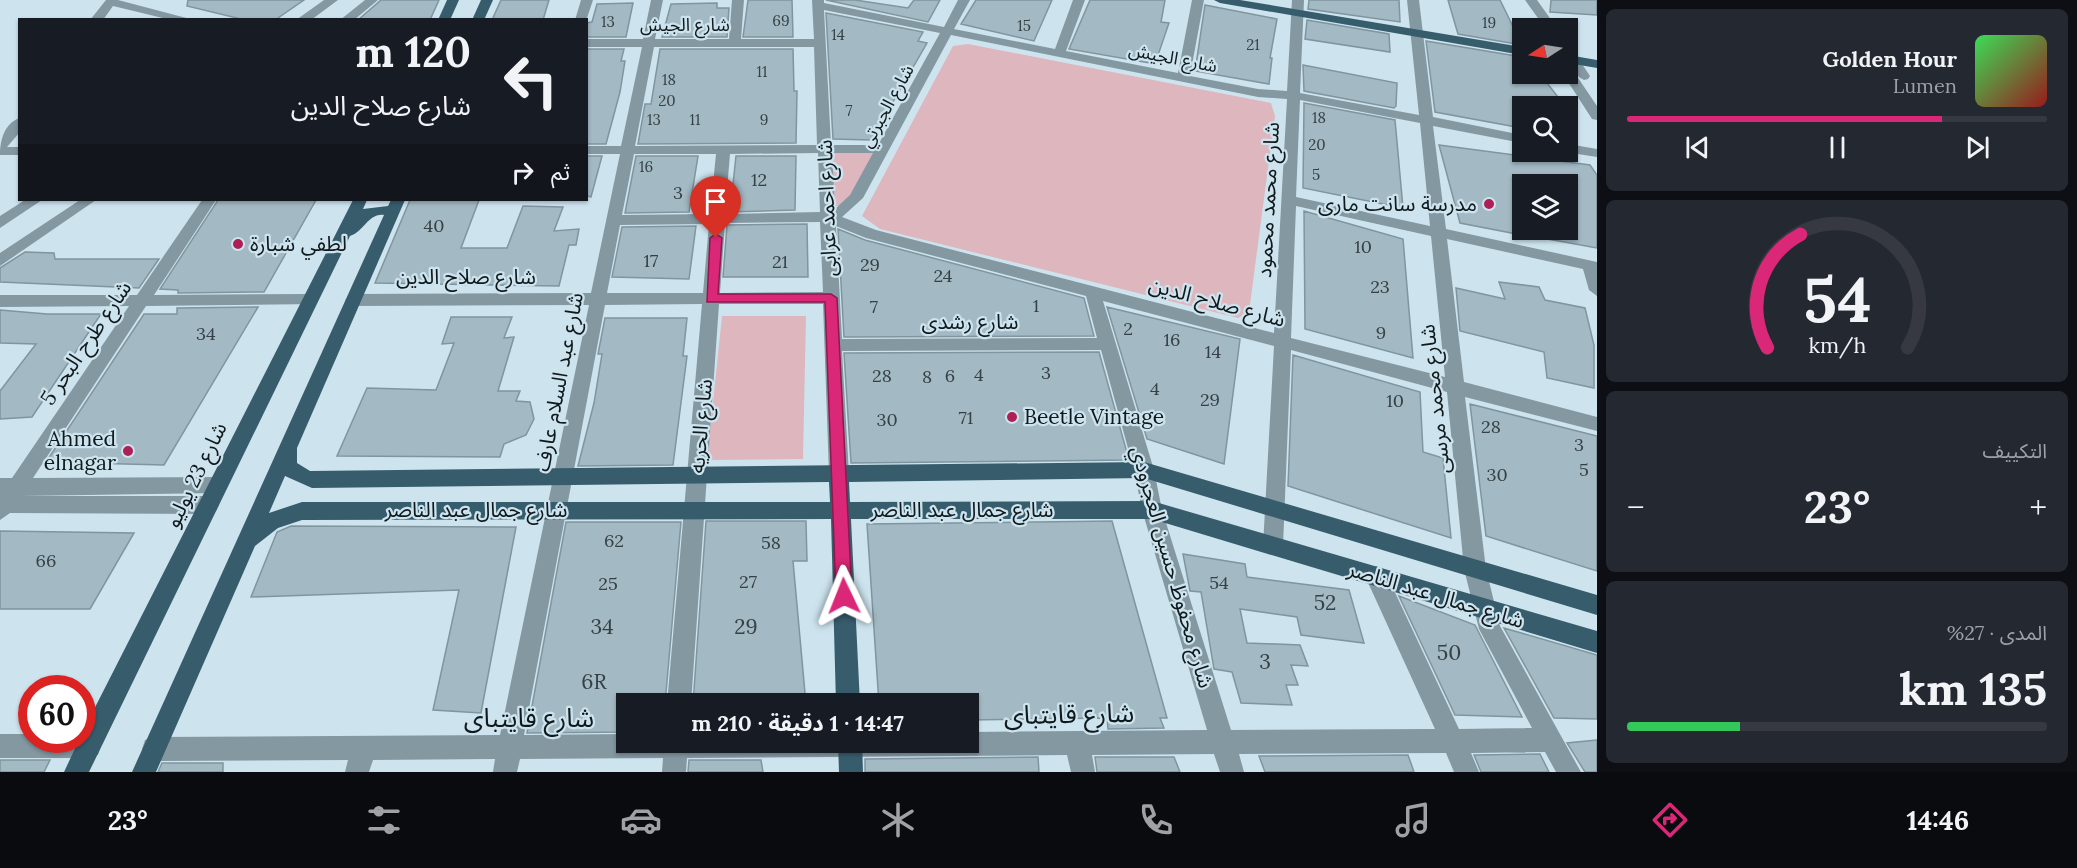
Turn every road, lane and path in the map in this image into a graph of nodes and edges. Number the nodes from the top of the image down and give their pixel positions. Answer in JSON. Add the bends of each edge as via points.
{"nodes":[{"id":1,"x":159,"y":0,"type":"edge"},
{"id":2,"x":332,"y":0,"type":"edge"},
{"id":3,"x":372,"y":0,"type":"edge"},
{"id":4,"x":453,"y":0,"type":"edge"},
{"id":5,"x":487,"y":0,"type":"edge"},
{"id":6,"x":587,"y":0,"type":"edge"},
{"id":7,"x":657,"y":0,"type":"edge"},
{"id":8,"x":738,"y":0,"type":"edge"},
{"id":9,"x":964,"y":0,"type":"edge"},
{"id":10,"x":1079,"y":0,"type":"edge"},
{"id":11,"x":1198,"y":0,"type":"edge"},
{"id":12,"x":1220,"y":0,"type":"edge"},
{"id":13,"x":1413,"y":0,"type":"edge"},
{"id":14,"x":1519,"y":0,"type":"edge"},
{"id":15,"x":1532,"y":0,"type":"edge"},
{"id":16,"x":111,"y":1,"type":"edge"},
{"id":17,"x":818,"y":2,"type":"edge"},
{"id":18,"x":1298,"y":7,"type":"edge"},
{"id":19,"x":143,"y":9,"type":"junction"},
{"id":20,"x":98,"y":18,"type":"edge"},
{"id":21,"x":127,"y":18,"type":"edge"},
{"id":22,"x":180,"y":18,"type":"edge"},
{"id":23,"x":306,"y":18,"type":"edge"},
{"id":24,"x":349,"y":18,"type":"edge"},
{"id":25,"x":445,"y":18,"type":"edge"},
{"id":26,"x":479,"y":18,"type":"edge"},
{"id":27,"x":582,"y":18,"type":"edge"},
{"id":28,"x":1531,"y":18,"type":"edge"},
{"id":29,"x":1544,"y":18,"type":"edge"},
{"id":30,"x":948,"y":32,"type":"junction"},
{"id":31,"x":1418,"y":33,"type":"junction"},
{"id":32,"x":588,"y":43,"type":"edge"},
{"id":33,"x":648,"y":43,"type":"junction"},
{"id":34,"x":735,"y":43,"type":"junction"},
{"id":35,"x":820,"y":43,"type":"junction"},
{"id":36,"x":1512,"y":49,"type":"edge"},
{"id":37,"x":1059,"y":54,"type":"junction"},
{"id":38,"x":1578,"y":62,"type":"edge"},
{"id":39,"x":1597,"y":64,"type":"edge"},
{"id":40,"x":1578,"y":72,"type":"edge"},
{"id":41,"x":1183,"y":78,"type":"junction"},
{"id":42,"x":1578,"y":79,"type":"edge"},
{"id":43,"x":1597,"y":94,"type":"edge"},
{"id":44,"x":1294,"y":96,"type":"junction"},
{"id":45,"x":1597,"y":116,"type":"edge"},
{"id":46,"x":1426,"y":121,"type":"junction"},
{"id":47,"x":18,"y":125,"type":"edge"},
{"id":48,"x":1512,"y":137,"type":"edge"},
{"id":49,"x":825,"y":148,"type":"junction"},
{"id":50,"x":0,"y":149,"type":"edge"},
{"id":51,"x":723,"y":149,"type":"junction"},
{"id":52,"x":884,"y":149,"type":"junction"},
{"id":53,"x":588,"y":150,"type":"edge"},
{"id":54,"x":627,"y":150,"type":"junction"},
{"id":55,"x":1578,"y":150,"type":"edge"},
{"id":56,"x":18,"y":151,"type":"edge"},
{"id":57,"x":1597,"y":153,"type":"edge"},
{"id":58,"x":1289,"y":200,"type":"junction"},
{"id":59,"x":33,"y":201,"type":"edge"},
{"id":60,"x":88,"y":201,"type":"edge"},
{"id":61,"x":208,"y":201,"type":"edge"},
{"id":62,"x":360,"y":201,"type":"edge"},
{"id":63,"x":394,"y":206,"type":"edge"},
{"id":64,"x":828,"y":217,"type":"junction"},
{"id":65,"x":718,"y":218,"type":"junction"},
{"id":66,"x":614,"y":220,"type":"junction"},
{"id":67,"x":0,"y":223,"type":"edge"},
{"id":68,"x":1439,"y":234,"type":"junction"},
{"id":69,"x":338,"y":244,"type":"junction"},
{"id":70,"x":0,"y":261,"type":"edge"},
{"id":71,"x":1593,"y":266,"type":"edge"},
{"id":72,"x":1597,"y":290,"type":"edge"},
{"id":73,"x":1093,"y":293,"type":"junction"},
{"id":74,"x":711,"y":298,"type":"junction"},
{"id":75,"x":831,"y":298,"type":"junction"},
{"id":76,"x":598,"y":299,"type":"junction"},
{"id":77,"x":310,"y":300,"type":"junction"},
{"id":78,"x":352,"y":300,"type":"junction"},
{"id":79,"x":141,"y":301,"type":"junction"},
{"id":80,"x":0,"y":302,"type":"edge"},
{"id":81,"x":1282,"y":342,"type":"junction"},
{"id":82,"x":1107,"y":344,"type":"junction"},
{"id":83,"x":833,"y":345,"type":"junction"},
{"id":84,"x":1456,"y":388,"type":"junction"},
{"id":85,"x":1597,"y":424,"type":"edge"},
{"id":86,"x":288,"y":447,"type":"junction"},
{"id":87,"x":1144,"y":470,"type":"junction"},
{"id":88,"x":839,"y":474,"type":"junction"},
{"id":89,"x":697,"y":475,"type":"junction"},
{"id":90,"x":563,"y":477,"type":"junction"},
{"id":91,"x":218,"y":485,"type":"junction"},
{"id":92,"x":4,"y":498,"type":"edge"},
{"id":93,"x":209,"y":505,"type":"junction"},
{"id":94,"x":556,"y":510,"type":"junction"},
{"id":95,"x":694,"y":510,"type":"junction"},
{"id":96,"x":840,"y":510,"type":"junction"},
{"id":97,"x":1152,"y":510,"type":"junction"},
{"id":98,"x":1274,"y":510,"type":"junction"},
{"id":99,"x":246,"y":541,"type":"junction"},
{"id":100,"x":1273,"y":546,"type":"junction"},
{"id":101,"x":1475,"y":569,"type":"junction"},
{"id":102,"x":1376,"y":576,"type":"junction"},
{"id":103,"x":1597,"y":605,"type":"edge"},
{"id":104,"x":1484,"y":610,"type":"junction"},
{"id":105,"x":1597,"y":642,"type":"edge"},
{"id":106,"x":680,"y":693,"type":"edge"},
{"id":107,"x":848,"y":693,"type":"edge"},
{"id":108,"x":96,"y":730,"type":"edge"},
{"id":109,"x":1452,"y":740,"type":"junction"},
{"id":110,"x":1552,"y":740,"type":"junction"},
{"id":111,"x":979,"y":742,"type":"edge"},
{"id":112,"x":1077,"y":742,"type":"junction"},
{"id":113,"x":1222,"y":743,"type":"junction"},
{"id":114,"x":616,"y":745,"type":"edge"},
{"id":115,"x":0,"y":746,"type":"edge"},
{"id":116,"x":18,"y":746,"type":"edge"},
{"id":117,"x":510,"y":747,"type":"junction"},
{"id":118,"x":364,"y":748,"type":"junction"},
{"id":119,"x":154,"y":749,"type":"junction"},
{"id":120,"x":85,"y":753,"type":"edge"},
{"id":121,"x":675,"y":753,"type":"edge"},
{"id":122,"x":850,"y":753,"type":"edge"},
{"id":123,"x":76,"y":772,"type":"edge"},
{"id":124,"x":144,"y":772,"type":"edge"},
{"id":125,"x":357,"y":772,"type":"edge"},
{"id":126,"x":505,"y":772,"type":"edge"},
{"id":127,"x":674,"y":772,"type":"edge"},
{"id":128,"x":851,"y":772,"type":"edge"},
{"id":129,"x":1083,"y":772,"type":"edge"},
{"id":130,"x":1232,"y":772,"type":"edge"},
{"id":131,"x":1467,"y":772,"type":"edge"},
{"id":132,"x":1569,"y":772,"type":"edge"}],
"edges":[{"from":1,"to":19,"type":"street"},
{"from":2,"to":23,"type":"street"},
{"from":3,"to":24,"type":"street"},
{"from":4,"to":25,"type":"main road"},
{"from":5,"to":26,"type":"main road"},
{"from":6,"to":27,"type":"street"},
{"from":7,"to":33,"type":"street","name":"شارع عبد السلام عارف"},
{"from":8,"to":34,"type":"street"},
{"from":9,"to":30,"type":"street","name":"شارع الجبرتي"},
{"from":10,"to":37,"type":"street"},
{"from":11,"to":41,"type":"street"},
{"from":12,"to":18,"type":"main road"},
{"from":13,"to":31,"type":"street","name":"شارع محمد مرسى"},
{"from":14,"to":28,"type":"street"},
{"from":15,"to":29,"type":"street"},
{"from":16,"to":19,"type":"street"},
{"from":16,"to":20,"type":"street"},
{"from":17,"to":30,"type":"street","name":"شارع الجيش"},
{"from":17,"to":35,"type":"street","name":"شارع احمد عرابى"},
{"from":18,"to":31,"type":"main road"},
{"from":18,"to":44,"type":"street","name":"شارع محمد محمود"},
{"from":19,"to":21,"type":"street"},
{"from":19,"to":22,"type":"street"},
{"from":30,"to":37,"type":"street","name":"شارع الجيش"},
{"from":30,"to":52,"type":"street","name":"شارع الجبرتي"},
{"from":31,"to":36,"type":"main road"},
{"from":31,"to":46,"type":"street","name":"شارع محمد مرسى"},
{"from":32,"to":33,"type":"street","name":"شارع الجيش"},
{"from":33,"to":34,"type":"street","name":"شارع الجيش"},
{"from":33,"to":54,"type":"street","name":"شارع عبد السلام عارف"},
{"from":34,"to":35,"type":"street","name":"شارع الجيش"},
{"from":35,"to":49,"type":"street","name":"شارع احمد عرابى"},
{"from":37,"to":41,"type":"street","name":"شارع الجيش"},
{"from":38,"to":39,"type":"main road"},
{"from":40,"to":43,"type":"street"},
{"from":41,"to":44,"type":"street","name":"شارع الجيش"},
{"from":42,"to":45,"type":"street"},
{"from":44,"to":46,"type":"street","name":"شارع الجيش"},
{"from":44,"to":58,"type":"street","name":"شارع محمد محمود"},
{"from":46,"to":48,"type":"street","name":"شارع الجيش"},
{"from":46,"to":68,"type":"street","name":"شارع محمد مرسى"},
{"from":47,"to":50,"type":"street"},
{"from":49,"to":51,"type":"street"},
{"from":49,"to":52,"type":"street"},
{"from":49,"to":64,"type":"street","name":"شارع احمد عرابى"},
{"from":50,"to":56,"type":"street"},
{"from":51,"to":54,"type":"street"},
{"from":51,"to":65,"type":"street","name":"شارع الحريه"},
{"from":52,"to":64,"type":"street","name":"شارع الجبرتي","via":[[856,198]]},
{"from":53,"to":54,"type":"street"},
{"from":54,"to":66,"type":"street","name":"شارع عبد السلام عارف"},
{"from":55,"to":57,"type":"street"},
{"from":58,"to":68,"type":"street"},
{"from":58,"to":81,"type":"street","name":"شارع محمد محمود"},
{"from":59,"to":67,"type":"street"},
{"from":60,"to":70,"type":"street"},
{"from":61,"to":79,"type":"street","name":"شارع طرح البحر 5"},
{"from":62,"to":69,"type":"main road","name":"شارع 23 يوليو"},
{"from":63,"to":69,"type":"main road","via":[[369,212]]},
{"from":63,"to":78,"type":"main road"},
{"from":64,"to":65,"type":"street"},
{"from":64,"to":73,"type":"street","name":"شارع صلاح الدين","via":[[871,234]]},
{"from":64,"to":75,"type":"street","name":"شارع احمد عرابى"},
{"from":65,"to":66,"type":"street"},
{"from":65,"to":74,"type":"street","name":"شارع الحريه"},
{"from":66,"to":76,"type":"street","name":"شارع عبد السلام عارف"},
{"from":68,"to":71,"type":"street"},
{"from":68,"to":84,"type":"street","name":"شارع محمد مرسى"},
{"from":69,"to":77,"type":"main road","name":"شارع 23 يوليو"},
{"from":71,"to":72,"type":"street"},
{"from":73,"to":81,"type":"street","name":"شارع صلاح الدين"},
{"from":73,"to":82,"type":"street","name":"شارع محفوظ حسين العجرودي"},
{"from":74,"to":75,"type":"street","name":"شارع صلاح الدين"},
{"from":74,"to":76,"type":"street","name":"شارع صلاح الدين"},
{"from":74,"to":89,"type":"street","name":"شارع الحريه"},
{"from":75,"to":83,"type":"street","name":"شارع احمد عرابى"},
{"from":76,"to":78,"type":"street","name":"شارع صلاح الدين"},
{"from":76,"to":90,"type":"street","name":"شارع عبد السلام عارف"},
{"from":77,"to":79,"type":"street"},
{"from":77,"to":91,"type":"main road","name":"شارع 23 يوليو"},
{"from":78,"to":86,"type":"main road"},
{"from":79,"to":80,"type":"street"},
{"from":79,"to":92,"type":"street","name":"شارع طرح البحر 5"},
{"from":81,"to":84,"type":"street","name":"شارع صلاح الدين"},
{"from":81,"to":98,"type":"street","name":"شارع محمد محمود"},
{"from":82,"to":83,"type":"street","name":"شارع رشدى"},
{"from":82,"to":87,"type":"street","name":"شارع محفوظ حسين العجرودي"},
{"from":83,"to":88,"type":"street","name":"شارع احمد عرابى"},
{"from":84,"to":85,"type":"street","name":"شارع صلاح الدين"},
{"from":84,"to":101,"type":"street","name":"شارع محمد مرسى"},
{"from":86,"to":90,"type":"main road","name":"شارع جمال عبد الناصر","via":[[286,462],[290,469],[296,476],[312,480]]},
{"from":86,"to":99,"type":"main road"},
{"from":87,"to":88,"type":"main road","name":"شارع جمال عبد الناصر"},
{"from":87,"to":97,"type":"street","name":"شارع محفوظ حسين العجرودي"},
{"from":87,"to":98,"type":"main road","name":"شارع جمال عبد الناصر"},
{"from":88,"to":89,"type":"main road","name":"شارع جمال عبد الناصر"},
{"from":88,"to":96,"type":"main road","name":"شارع احمد عرابى"},
{"from":89,"to":90,"type":"main road","name":"شارع جمال عبد الناصر"},
{"from":89,"to":95,"type":"street","name":"شارع الحريه"},
{"from":90,"to":94,"type":"street","name":"شارع عبد السلام عارف"},
{"from":91,"to":92,"type":"street"},
{"from":91,"to":93,"type":"main road","name":"شارع 23 يوليو"},
{"from":92,"to":93,"type":"street"},
{"from":93,"to":108,"type":"main road","name":"شارع 23 يوليو"},
{"from":94,"to":95,"type":"main road","name":"شارع جمال عبد الناصر"},
{"from":94,"to":99,"type":"main road","name":"شارع جمال عبد الناصر","via":[[302,511],[271,520]]},
{"from":94,"to":117,"type":"street","name":"شارع عبد السلام عارف"},
{"from":95,"to":96,"type":"main road","name":"شارع جمال عبد الناصر"},
{"from":95,"to":106,"type":"street","name":"شارع الحريه"},
{"from":96,"to":97,"type":"main road","name":"شارع جمال عبد الناصر"},
{"from":96,"to":107,"type":"main road","name":"شارع احمد عرابى"},
{"from":97,"to":100,"type":"main road","name":"شارع جمال عبد الناصر"},
{"from":97,"to":113,"type":"street","name":"شارع محفوظ حسين العجرودي"},
{"from":98,"to":100,"type":"street","name":"شارع محمد محمود"},
{"from":98,"to":101,"type":"main road","name":"شارع جمال عبد الناصر"},
{"from":99,"to":119,"type":"main road"},
{"from":100,"to":102,"type":"main road","name":"شارع جمال عبد الناصر"},
{"from":101,"to":103,"type":"main road","name":"شارع جمال عبد الناصر"},
{"from":101,"to":104,"type":"street","name":"شارع محمد مرسى"},
{"from":102,"to":104,"type":"main road","name":"شارع جمال عبد الناصر"},
{"from":102,"to":109,"type":"street"},
{"from":104,"to":105,"type":"main road","name":"شارع جمال عبد الناصر"},
{"from":104,"to":110,"type":"street","name":"شارع محمد مرسى","via":[[1490,629]]},
{"from":109,"to":110,"type":"street","name":"شارع قايتباى"},
{"from":109,"to":113,"type":"street","name":"شارع قايتباى"},
{"from":109,"to":131,"type":"street"},
{"from":110,"to":132,"type":"street","name":"شارع محمد مرسى"},
{"from":111,"to":112,"type":"street","name":"شارع قايتباى"},
{"from":112,"to":113,"type":"street","name":"شارع قايتباى"},
{"from":112,"to":129,"type":"street"},
{"from":113,"to":130,"type":"street","name":"شارع محفوظ حسين العجرودي"},
{"from":114,"to":117,"type":"street","name":"شارع قايتباى"},
{"from":115,"to":116,"type":"street"},
{"from":117,"to":118,"type":"street","name":"شارع قايتباى"},
{"from":117,"to":126,"type":"street","name":"شارع عبد السلام عارف"},
{"from":118,"to":119,"type":"street","name":"شارع قايتباى"},
{"from":118,"to":125,"type":"street"},
{"from":119,"to":124,"type":"main road"},
{"from":120,"to":123,"type":"main road","name":"شارع 23 يوليو"},
{"from":121,"to":127,"type":"street"},
{"from":122,"to":128,"type":"main road"}]}
